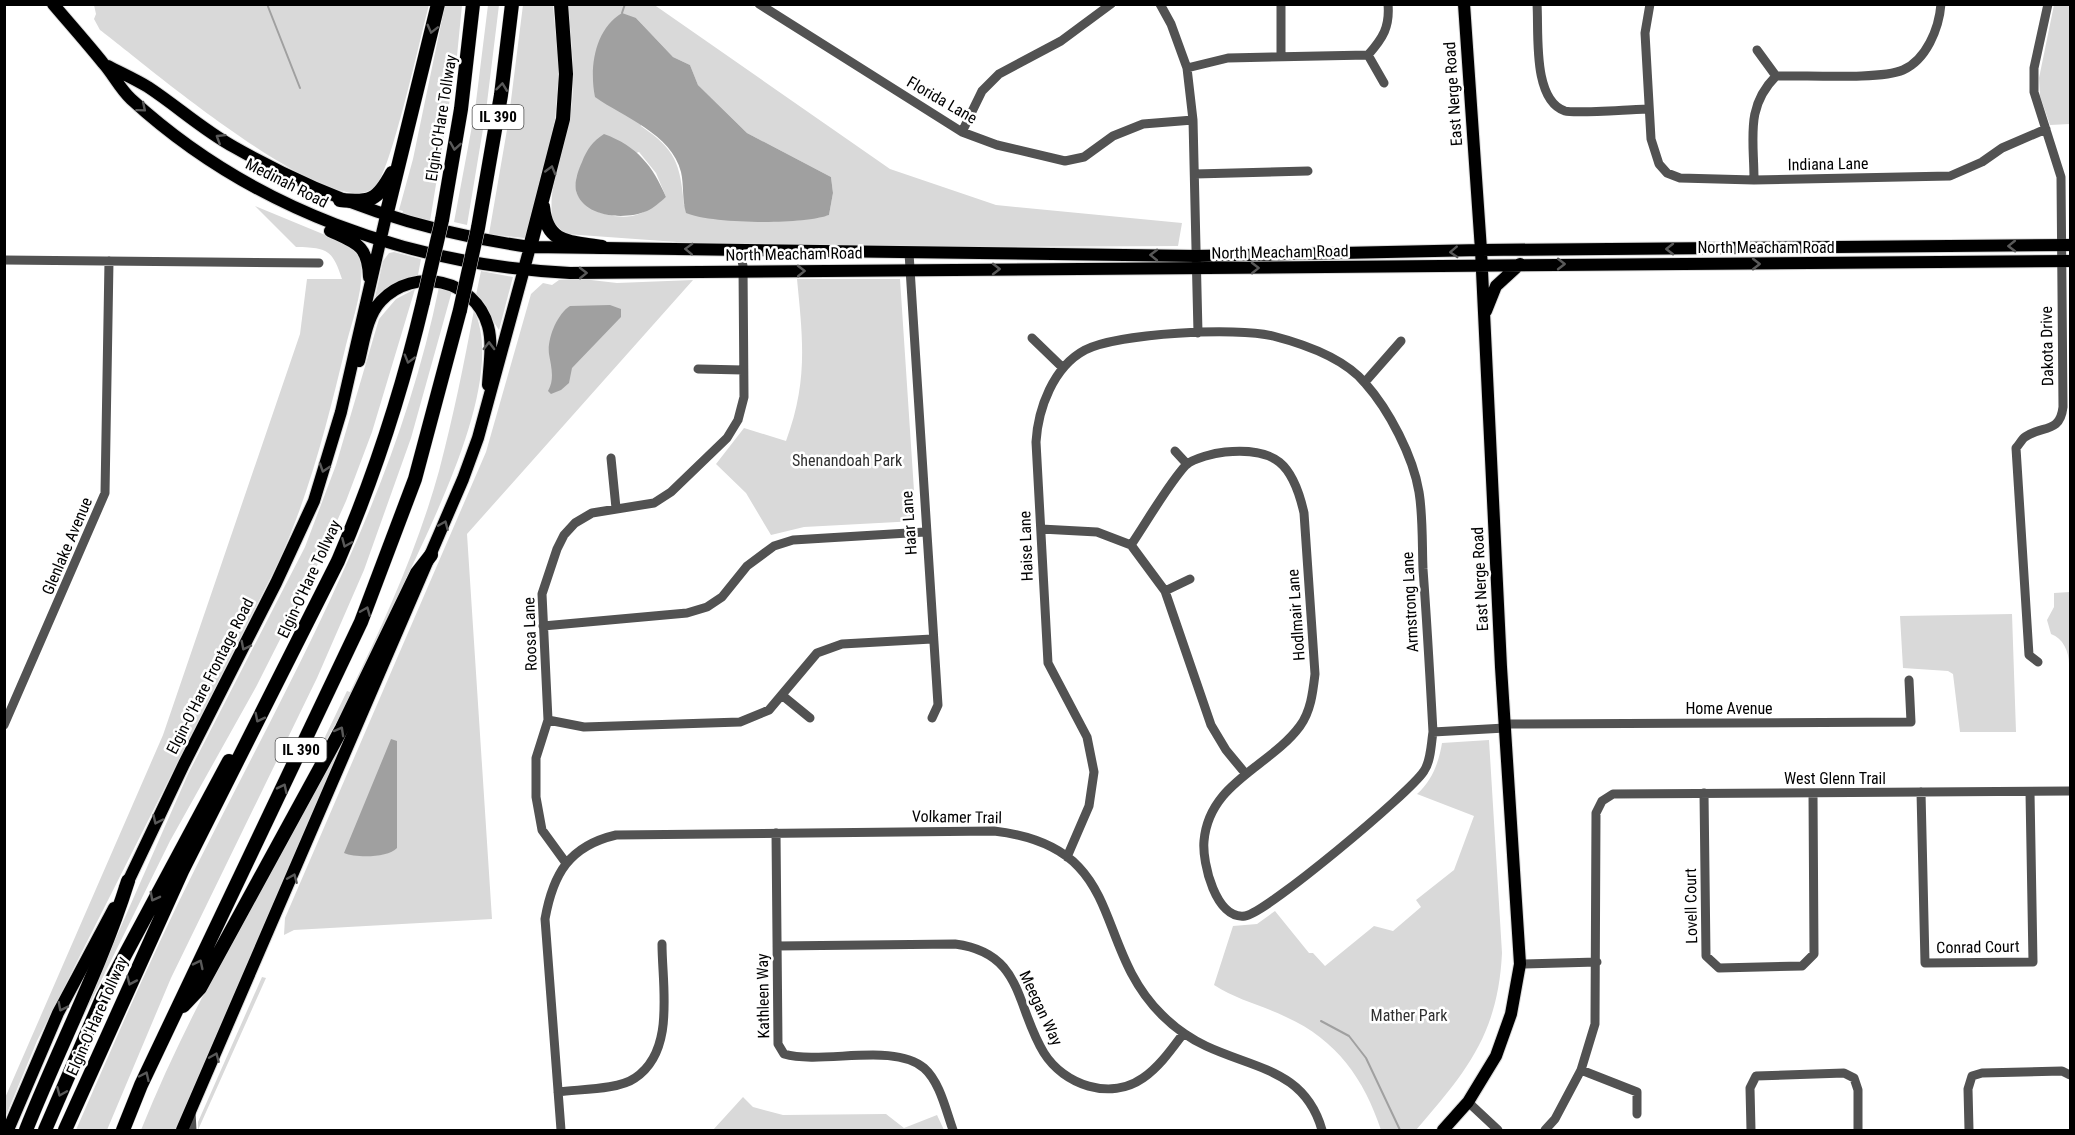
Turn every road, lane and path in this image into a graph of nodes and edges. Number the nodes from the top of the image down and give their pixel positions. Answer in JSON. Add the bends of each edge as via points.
{"nodes":[{"id":1,"x":53,"y":4,"type":"edge"},
{"id":2,"x":438,"y":4,"type":"edge"},
{"id":3,"x":473,"y":4,"type":"edge"},
{"id":4,"x":512,"y":4,"type":"edge"},
{"id":5,"x":561,"y":4,"type":"edge"},
{"id":6,"x":759,"y":4,"type":"edge"},
{"id":7,"x":780,"y":4,"type":"edge"},
{"id":8,"x":1111,"y":4,"type":"edge"},
{"id":9,"x":1160,"y":4,"type":"edge"},
{"id":10,"x":1281,"y":4,"type":"edge"},
{"id":11,"x":1388,"y":4,"type":"edge"},
{"id":12,"x":1464,"y":4,"type":"edge"},
{"id":13,"x":1537,"y":4,"type":"edge"},
{"id":14,"x":1650,"y":4,"type":"edge"},
{"id":15,"x":1941,"y":4,"type":"edge"},
{"id":16,"x":2048,"y":4,"type":"edge"},
{"id":17,"x":774,"y":14,"type":"junction"},
{"id":18,"x":1757,"y":50,"type":"dead end"},
{"id":19,"x":1281,"y":55,"type":"junction"},
{"id":20,"x":1368,"y":55,"type":"junction"},
{"id":21,"x":104,"y":64,"type":"junction"},
{"id":22,"x":1187,"y":68,"type":"junction"},
{"id":23,"x":1776,"y":76,"type":"junction"},
{"id":24,"x":1384,"y":83,"type":"dead end"},
{"id":25,"x":1649,"y":109,"type":"junction"},
{"id":26,"x":1193,"y":120,"type":"junction"},
{"id":27,"x":2046,"y":129,"type":"junction"},
{"id":28,"x":962,"y":132,"type":"junction"},
{"id":29,"x":400,"y":158,"type":"junction"},
{"id":30,"x":1308,"y":171,"type":"dead end"},
{"id":31,"x":1195,"y":174,"type":"junction"},
{"id":32,"x":2066,"y":177,"type":"edge"},
{"id":33,"x":1754,"y":180,"type":"junction"},
{"id":34,"x":257,"y":189,"type":"junction"},
{"id":35,"x":340,"y":200,"type":"junction"},
{"id":36,"x":542,"y":202,"type":"junction"},
{"id":37,"x":387,"y":216,"type":"junction"},
{"id":38,"x":381,"y":242,"type":"junction"},
{"id":39,"x":496,"y":242,"type":"joint"},
{"id":40,"x":2066,"y":245,"type":"edge"},
{"id":41,"x":530,"y":247,"type":"junction"},
{"id":42,"x":603,"y":247,"type":"junction"},
{"id":43,"x":740,"y":250,"type":"junction"},
{"id":44,"x":1481,"y":250,"type":"junction"},
{"id":45,"x":909,"y":253,"type":"junction"},
{"id":46,"x":4,"y":260,"type":"edge"},
{"id":47,"x":2066,"y":260,"type":"edge"},
{"id":48,"x":109,"y":261,"type":"junction"},
{"id":49,"x":1196,"y":262,"type":"junction"},
{"id":50,"x":319,"y":263,"type":"dead end"},
{"id":51,"x":1481,"y":264,"type":"junction"},
{"id":52,"x":1520,"y":264,"type":"junction"},
{"id":53,"x":490,"y":267,"type":"joint"},
{"id":54,"x":910,"y":269,"type":"junction"},
{"id":55,"x":524,"y":271,"type":"junction"},
{"id":56,"x":742,"y":271,"type":"junction"},
{"id":57,"x":369,"y":286,"type":"junction"},
{"id":58,"x":1484,"y":315,"type":"junction"},
{"id":59,"x":1198,"y":333,"type":"junction"},
{"id":60,"x":1032,"y":338,"type":"dead end"},
{"id":61,"x":1401,"y":341,"type":"dead end"},
{"id":62,"x":1063,"y":368,"type":"junction"},
{"id":63,"x":698,"y":369,"type":"dead end"},
{"id":64,"x":743,"y":370,"type":"junction"},
{"id":65,"x":1365,"y":382,"type":"junction"},
{"id":66,"x":488,"y":405,"type":"junction"},
{"id":67,"x":341,"y":412,"type":"junction"},
{"id":68,"x":1175,"y":452,"type":"dead end"},
{"id":69,"x":611,"y":458,"type":"dead end"},
{"id":70,"x":1187,"y":464,"type":"junction"},
{"id":71,"x":616,"y":508,"type":"junction"},
{"id":72,"x":1041,"y":529,"type":"junction"},
{"id":73,"x":925,"y":532,"type":"junction"},
{"id":74,"x":1131,"y":545,"type":"junction"},
{"id":75,"x":431,"y":555,"type":"junction"},
{"id":76,"x":1190,"y":579,"type":"dead end"},
{"id":77,"x":1165,"y":591,"type":"junction"},
{"id":78,"x":543,"y":627,"type":"junction"},
{"id":79,"x":932,"y":639,"type":"junction"},
{"id":80,"x":2038,"y":662,"type":"dead end"},
{"id":81,"x":1909,"y":680,"type":"dead end"},
{"id":82,"x":783,"y":696,"type":"junction"},
{"id":83,"x":810,"y":718,"type":"dead end"},
{"id":84,"x":932,"y":718,"type":"dead end"},
{"id":85,"x":548,"y":720,"type":"junction"},
{"id":86,"x":4,"y":725,"type":"edge"},
{"id":87,"x":1505,"y":726,"type":"junction"},
{"id":88,"x":1433,"y":732,"type":"junction"},
{"id":89,"x":248,"y":739,"type":"junction"},
{"id":90,"x":1245,"y":773,"type":"junction"},
{"id":91,"x":2070,"y":791,"type":"edge"},
{"id":92,"x":1921,"y":792,"type":"junction"},
{"id":93,"x":2030,"y":792,"type":"junction"},
{"id":94,"x":1704,"y":793,"type":"junction"},
{"id":95,"x":1813,"y":793,"type":"junction"},
{"id":96,"x":776,"y":833,"type":"junction"},
{"id":97,"x":1067,"y":856,"type":"junction"},
{"id":98,"x":566,"y":863,"type":"junction"},
{"id":99,"x":128,"y":881,"type":"junction"},
{"id":100,"x":1236,"y":916,"type":"joint"},
{"id":101,"x":662,"y":944,"type":"dead end"},
{"id":102,"x":777,"y":946,"type":"junction"},
{"id":103,"x":1597,"y":963,"type":"junction"},
{"id":104,"x":1520,"y":964,"type":"junction"},
{"id":105,"x":174,"y":1016,"type":"junction"},
{"id":106,"x":1183,"y":1034,"type":"junction"},
{"id":107,"x":1581,"y":1070,"type":"junction"},
{"id":108,"x":2070,"y":1075,"type":"edge"},
{"id":109,"x":558,"y":1092,"type":"junction"},
{"id":110,"x":1468,"y":1102,"type":"junction"},
{"id":111,"x":191,"y":1110,"type":"junction"},
{"id":112,"x":1637,"y":1114,"type":"dead end"},
{"id":113,"x":1322,"y":1130,"type":"edge"},
{"id":114,"x":8,"y":1131,"type":"edge"},
{"id":115,"x":26,"y":1131,"type":"edge"},
{"id":116,"x":45,"y":1131,"type":"edge"},
{"id":117,"x":65,"y":1131,"type":"edge"},
{"id":118,"x":123,"y":1131,"type":"edge"},
{"id":119,"x":182,"y":1131,"type":"edge"},
{"id":120,"x":192,"y":1131,"type":"edge"},
{"id":121,"x":561,"y":1131,"type":"edge"},
{"id":122,"x":953,"y":1131,"type":"edge"},
{"id":123,"x":1443,"y":1131,"type":"edge"},
{"id":124,"x":1498,"y":1131,"type":"edge"},
{"id":125,"x":1545,"y":1131,"type":"edge"},
{"id":126,"x":1751,"y":1131,"type":"edge"},
{"id":127,"x":1858,"y":1131,"type":"edge"},
{"id":128,"x":1969,"y":1131,"type":"edge"}],
"edges":[{"from":1,"to":21,"type":"main road","name":"Medinah Road"},
{"from":2,"to":29,"type":"highway","one_way":true},
{"from":3,"to":89,"type":"highway","name":"Elgin-O'Hare Tollway","number":"IL 390","one_way":true,"bridge":true,"via":[[461,109],[442,220],[393,414],[360,510],[333,571]]},
{"from":105,"to":4,"type":"highway","number":"IL 390","one_way":true,"bridge":true,"via":[[346,655],[415,479],[478,228],[500,105]]},
{"from":36,"to":5,"type":"highway","one_way":true,"via":[[565,100]]},
{"from":6,"to":17,"type":"street","name":"Florida Lane"},
{"from":7,"to":17,"type":"street"},
{"from":8,"to":28,"type":"street","via":[[1060,41],[999,74],[982,91]]},
{"from":9,"to":22,"type":"street"},
{"from":10,"to":19,"type":"street"},
{"from":11,"to":20,"type":"street","via":[[1384,38]]},
{"from":12,"to":44,"type":"main road","name":"East Nerge Road"},
{"from":13,"to":25,"type":"street","via":[[1541,84],[1551,100],[1565,111]]},
{"from":14,"to":25,"type":"street","via":[[1646,33]]},
{"from":15,"to":23,"type":"street","via":[[1931,39],[1920,59],[1902,71],[1879,75]]},
{"from":16,"to":27,"type":"street","name":"Dakota Drive","via":[[2033,79]]},
{"from":17,"to":28,"type":"street","name":"Florida Lane"},
{"from":18,"to":23,"type":"street"},
{"from":19,"to":20,"type":"street"},
{"from":19,"to":22,"type":"street","via":[[1228,58]]},
{"from":20,"to":24,"type":"street"},
{"from":21,"to":34,"type":"main road","name":"Medinah Road","one_way":true,"via":[[129,97],[187,145]]},
{"from":35,"to":21,"type":"main road","name":"Medinah Road","one_way":true,"via":[[232,146],[148,87]]},
{"from":22,"to":26,"type":"street"},
{"from":23,"to":33,"type":"street","via":[[1761,91],[1754,109]]},
{"from":25,"to":33,"type":"street","name":"Indiana Lane","via":[[1654,152],[1667,173],[1692,179]]},
{"from":26,"to":28,"type":"street","name":"Florida Lane","via":[[1143,123],[1113,136],[1084,157],[1065,161],[997,145]]},
{"from":26,"to":31,"type":"street"},
{"from":27,"to":32,"type":"street","name":"Dakota Drive"},
{"from":27,"to":33,"type":"street","name":"Indiana Lane","via":[[1950,176]]},
{"from":29,"to":35,"type":"highway","via":[[378,196],[368,201]]},
{"from":29,"to":37,"type":"highway"},
{"from":30,"to":31,"type":"street"},
{"from":31,"to":49,"type":"street"},
{"from":32,"to":40,"type":"street","name":"Dakota Drive"},
{"from":34,"to":38,"type":"main road","name":"Medinah Road","via":[[319,219]]},
{"from":34,"to":57,"type":"main road","via":[[274,206],[361,247]]},
{"from":35,"to":37,"type":"main road","name":"Medinah Road"},
{"from":36,"to":41,"type":"highway"},
{"from":36,"to":42,"type":"highway","via":[[548,228],[555,237]]},
{"from":37,"to":38,"type":"main road","name":"Elgin-O'Hare Frontage Road"},
{"from":37,"to":39,"type":"main road","name":"Medinah Road"},
{"from":38,"to":53,"type":"main road","name":"Medinah Road"},
{"from":38,"to":57,"type":"main road","name":"Elgin-O'Hare Frontage Road"},
{"from":39,"to":41,"type":"main road","name":"North Meacham Road"},
{"from":40,"to":44,"type":"main road","name":"North Meacham Road","one_way":true},
{"from":40,"to":47,"type":"street","name":"Dakota Drive"},
{"from":41,"to":42,"type":"main road","name":"North Meacham Road"},
{"from":41,"to":55,"type":"main road"},
{"from":43,"to":42,"type":"main road","name":"North Meacham Road","one_way":true},
{"from":43,"to":45,"type":"main road","name":"North Meacham Road"},
{"from":43,"to":56,"type":"street","name":"Roosa Lane"},
{"from":44,"to":49,"type":"main road","name":"North Meacham Road","one_way":true},
{"from":44,"to":51,"type":"main road","name":"East Nerge Road"},
{"from":49,"to":45,"type":"main road","name":"North Meacham Road","one_way":true},
{"from":45,"to":54,"type":"street","name":"Haar Lane"},
{"from":46,"to":48,"type":"street"},
{"from":52,"to":47,"type":"main road","name":"North Meacham Road","one_way":true},
{"from":47,"to":80,"type":"street","name":"Dakota Drive","via":[[2062,417],[2055,426],[2024,437],[2016,448],[2029,655]]},
{"from":48,"to":50,"type":"street"},
{"from":48,"to":86,"type":"street","name":"Glenlake Avenue","via":[[105,494]]},
{"from":49,"to":51,"type":"main road","name":"North Meacham Road","one_way":true},
{"from":54,"to":49,"type":"main road","name":"North Meacham Road","one_way":true},
{"from":49,"to":59,"type":"street"},
{"from":51,"to":52,"type":"main road","name":"North Meacham Road"},
{"from":51,"to":58,"type":"main road","name":"East Nerge Road"},
{"from":52,"to":58,"type":"main road","via":[[1496,286]]},
{"from":53,"to":55,"type":"main road","name":"North Meacham Road"},
{"from":56,"to":54,"type":"main road","name":"North Meacham Road","one_way":true},
{"from":54,"to":73,"type":"street","name":"Haar Lane"},
{"from":55,"to":56,"type":"main road","name":"North Meacham Road","one_way":true},
{"from":55,"to":66,"type":"main road"},
{"from":56,"to":64,"type":"street","name":"Roosa Lane"},
{"from":57,"to":67,"type":"main road","name":"Elgin-O'Hare Frontage Road"},
{"from":58,"to":87,"type":"main road","name":"East Nerge Road"},
{"from":59,"to":62,"type":"street","name":"Haise Lane","via":[[1116,339],[1084,351]]},
{"from":59,"to":65,"type":"street","name":"Armstrong Lane","via":[[1271,336],[1322,351]]},
{"from":60,"to":62,"type":"street"},
{"from":61,"to":65,"type":"street"},
{"from":62,"to":72,"type":"street","name":"Haise Lane","via":[[1037,419]]},
{"from":63,"to":64,"type":"street"},
{"from":64,"to":71,"type":"street","name":"Roosa Lane","via":[[744,397],[738,420],[727,438],[672,492],[654,503]]},
{"from":65,"to":88,"type":"street","name":"Armstrong Lane","via":[[1402,439],[1419,491]]},
{"from":66,"to":67,"type":"main road","one_way":true,"via":[[489,328],[484,313],[469,294],[457,287],[420,281],[394,290],[372,313]]},
{"from":75,"to":66,"type":"main road","one_way":true},
{"from":67,"to":99,"type":"main road","name":"Elgin-O'Hare Frontage Road","one_way":true,"via":[[314,501],[296,543]]},
{"from":68,"to":70,"type":"street"},
{"from":69,"to":71,"type":"street"},
{"from":70,"to":74,"type":"street"},
{"from":70,"to":90,"type":"street","name":"Hodlmair Lane","via":[[1217,453],[1246,450],[1270,454],[1289,472],[1299,490],[1304,513],[1315,674],[1311,699],[1301,724],[1282,746]]},
{"from":71,"to":78,"type":"street","name":"Roosa Lane","via":[[592,513],[564,535],[542,594]]},
{"from":72,"to":74,"type":"street","via":[[1097,531]]},
{"from":72,"to":97,"type":"street","name":"Haise Lane","via":[[1048,663],[1087,737],[1094,772],[1089,806]]},
{"from":73,"to":78,"type":"street","via":[[793,540],[774,546],[747,566],[722,597],[707,607],[687,613]]},
{"from":73,"to":79,"type":"street","name":"Haar Lane"},
{"from":74,"to":77,"type":"street"},
{"from":105,"to":75,"type":"highway","one_way":true,"via":[[200,988],[342,728],[417,573]]},
{"from":111,"to":75,"type":"main road","one_way":true},
{"from":76,"to":77,"type":"street"},
{"from":77,"to":90,"type":"street","via":[[1211,725]]},
{"from":78,"to":85,"type":"street","name":"Roosa Lane"},
{"from":79,"to":82,"type":"street","via":[[842,644],[817,653]]},
{"from":79,"to":84,"type":"street","name":"Haar Lane","via":[[938,705]]},
{"from":81,"to":87,"type":"street","name":"Home Avenue","via":[[1911,722]]},
{"from":82,"to":83,"type":"street"},
{"from":82,"to":85,"type":"street","via":[[769,710],[740,722],[584,727]]},
{"from":85,"to":98,"type":"street","name":"Roosa Lane","via":[[536,758],[536,797],[542,830]]},
{"from":87,"to":88,"type":"street","name":"Home Avenue"},
{"from":87,"to":104,"type":"main road","name":"East Nerge Road"},
{"from":88,"to":100,"type":"street","name":"Armstrong Lane","via":[[1426,769],[1414,786],[1268,904],[1253,914]]},
{"from":89,"to":116,"type":"highway","one_way":true,"via":[[225,766],[136,932],[84,1037]]},
{"from":89,"to":117,"type":"highway","name":"Elgin-O'Hare Tollway","number":"IL 390","one_way":true,"via":[[135,970]]},
{"from":90,"to":100,"type":"street","name":"Hodlmair Lane","via":[[1220,796],[1204,840],[1210,879],[1223,908]]},
{"from":91,"to":93,"type":"street","name":"West Glenn Trail"},
{"from":92,"to":93,"type":"street","name":"West Glenn Trail"},
{"from":92,"to":93,"type":"street","name":"Conrad Court","via":[[1925,963],[2032,962]]},
{"from":92,"to":95,"type":"street","name":"West Glenn Trail"},
{"from":94,"to":95,"type":"street","name":"West Glenn Trail"},
{"from":94,"to":95,"type":"street","name":"Lovell Court","via":[[1706,956],[1719,968],[1802,966],[1814,954]]},
{"from":94,"to":103,"type":"street","name":"West Glenn Trail","via":[[1613,794],[1602,801],[1596,813]]},
{"from":96,"to":97,"type":"street","name":"Volkamer Trail","via":[[994,831],[1022,834]]},
{"from":96,"to":98,"type":"street","name":"Volkamer Trail","via":[[616,835],[586,846]]},
{"from":96,"to":102,"type":"street","name":"Kathleen Way"},
{"from":97,"to":106,"type":"street","name":"Volkamer Trail","via":[[1089,877],[1141,989]]},
{"from":98,"to":109,"type":"street","via":[[550,889],[545,919]]},
{"from":99,"to":114,"type":"main road","name":"Elgin-O'Hare Frontage Road","one_way":true,"via":[[58,1013]]},
{"from":99,"to":115,"type":"highway","via":[[114,927],[57,1051]]},
{"from":101,"to":109,"type":"street","via":[[662,1039],[655,1059],[635,1079]]},
{"from":102,"to":106,"type":"street","name":"Meegan Way","via":[[974,946],[992,954],[1005,968],[1016,985],[1043,1052],[1059,1072],[1099,1089],[1120,1088],[1142,1079],[1159,1065]]},
{"from":102,"to":122,"type":"street","name":"Kathleen Way","via":[[778,1044],[784,1054],[798,1058],[906,1059],[924,1068],[936,1086]]},
{"from":103,"to":104,"type":"street"},
{"from":103,"to":107,"type":"street","via":[[1595,1024]]},
{"from":104,"to":110,"type":"main road","name":"East Nerge Road","via":[[1511,1014],[1496,1056]]},
{"from":118,"to":105,"type":"highway","number":"IL 390","one_way":true},
{"from":106,"to":113,"type":"street","name":"Volkamer Trail","via":[[1279,1074],[1301,1091],[1315,1110]]},
{"from":107,"to":112,"type":"street","via":[[1637,1092]]},
{"from":107,"to":125,"type":"street"},
{"from":108,"to":128,"type":"street","via":[[2062,1071],[1982,1072],[1972,1076],[1968,1089]]},
{"from":109,"to":121,"type":"street"},
{"from":110,"to":123,"type":"main road","name":"East Nerge Road"},
{"from":110,"to":124,"type":"street"},
{"from":111,"to":119,"type":"main road"},
{"from":111,"to":120,"type":"street"},
{"from":126,"to":127,"type":"street","via":[[1750,1088],[1756,1076],[1844,1073],[1854,1078],[1858,1090]]}]}
